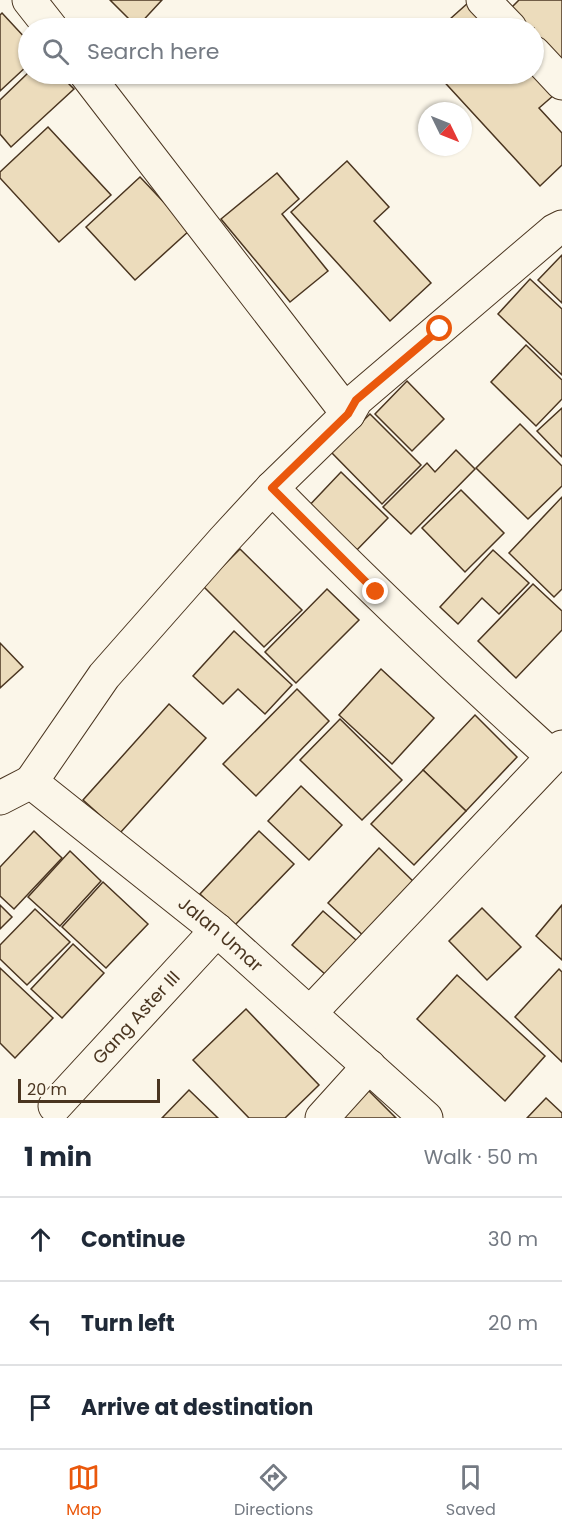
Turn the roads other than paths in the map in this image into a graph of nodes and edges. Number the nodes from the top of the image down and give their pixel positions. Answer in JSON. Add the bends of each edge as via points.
{"nodes":[{"id":1,"x":29,"y":0,"type":"edge"},
{"id":2,"x":483,"y":0,"type":"edge"},
{"id":3,"x":43,"y":18,"type":"edge"},
{"id":4,"x":500,"y":18,"type":"edge"},
{"id":5,"x":544,"y":64,"type":"edge"},
{"id":6,"x":562,"y":83,"type":"edge"},
{"id":7,"x":94,"y":84,"type":"edge"},
{"id":8,"x":562,"y":227,"type":"edge"},
{"id":9,"x":348,"y":414,"type":"junction"},
{"id":10,"x":272,"y":488,"type":"junction"},
{"id":11,"x":557,"y":752,"type":"edge"},
{"id":12,"x":31,"y":782,"type":"junction"},
{"id":13,"x":0,"y":798,"type":"edge"},
{"id":14,"x":217,"y":930,"type":"junction"},
{"id":15,"x":310,"y":1013,"type":"junction"},
{"id":16,"x":369,"y":1066,"type":"junction"},
{"id":17,"x":55,"y":1106,"type":"dead end"},
{"id":18,"x":322,"y":1118,"type":"edge"},
{"id":19,"x":426,"y":1118,"type":"edge"}],
"edges":[{"from":1,"to":3,"type":"street"},
{"from":2,"to":4,"type":"street"},
{"from":5,"to":6,"type":"street"},
{"from":7,"to":9,"type":"street"},
{"from":8,"to":9,"type":"street","via":[[356,400]]},
{"from":9,"to":10,"type":"street"},
{"from":10,"to":11,"type":"street","via":[[450,663]]},
{"from":10,"to":12,"type":"street","via":[[104,676]]},
{"from":11,"to":15,"type":"street"},
{"from":12,"to":13,"type":"street"},
{"from":12,"to":14,"type":"street","name":"Jalan Umar"},
{"from":14,"to":15,"type":"street","name":"Jalan Umar"},
{"from":14,"to":17,"type":"street","name":"Gang Aster III"},
{"from":15,"to":16,"type":"street","name":"Jalan Umar"},
{"from":16,"to":18,"type":"street"},
{"from":16,"to":19,"type":"street","name":"Jalan Umar"}]}
